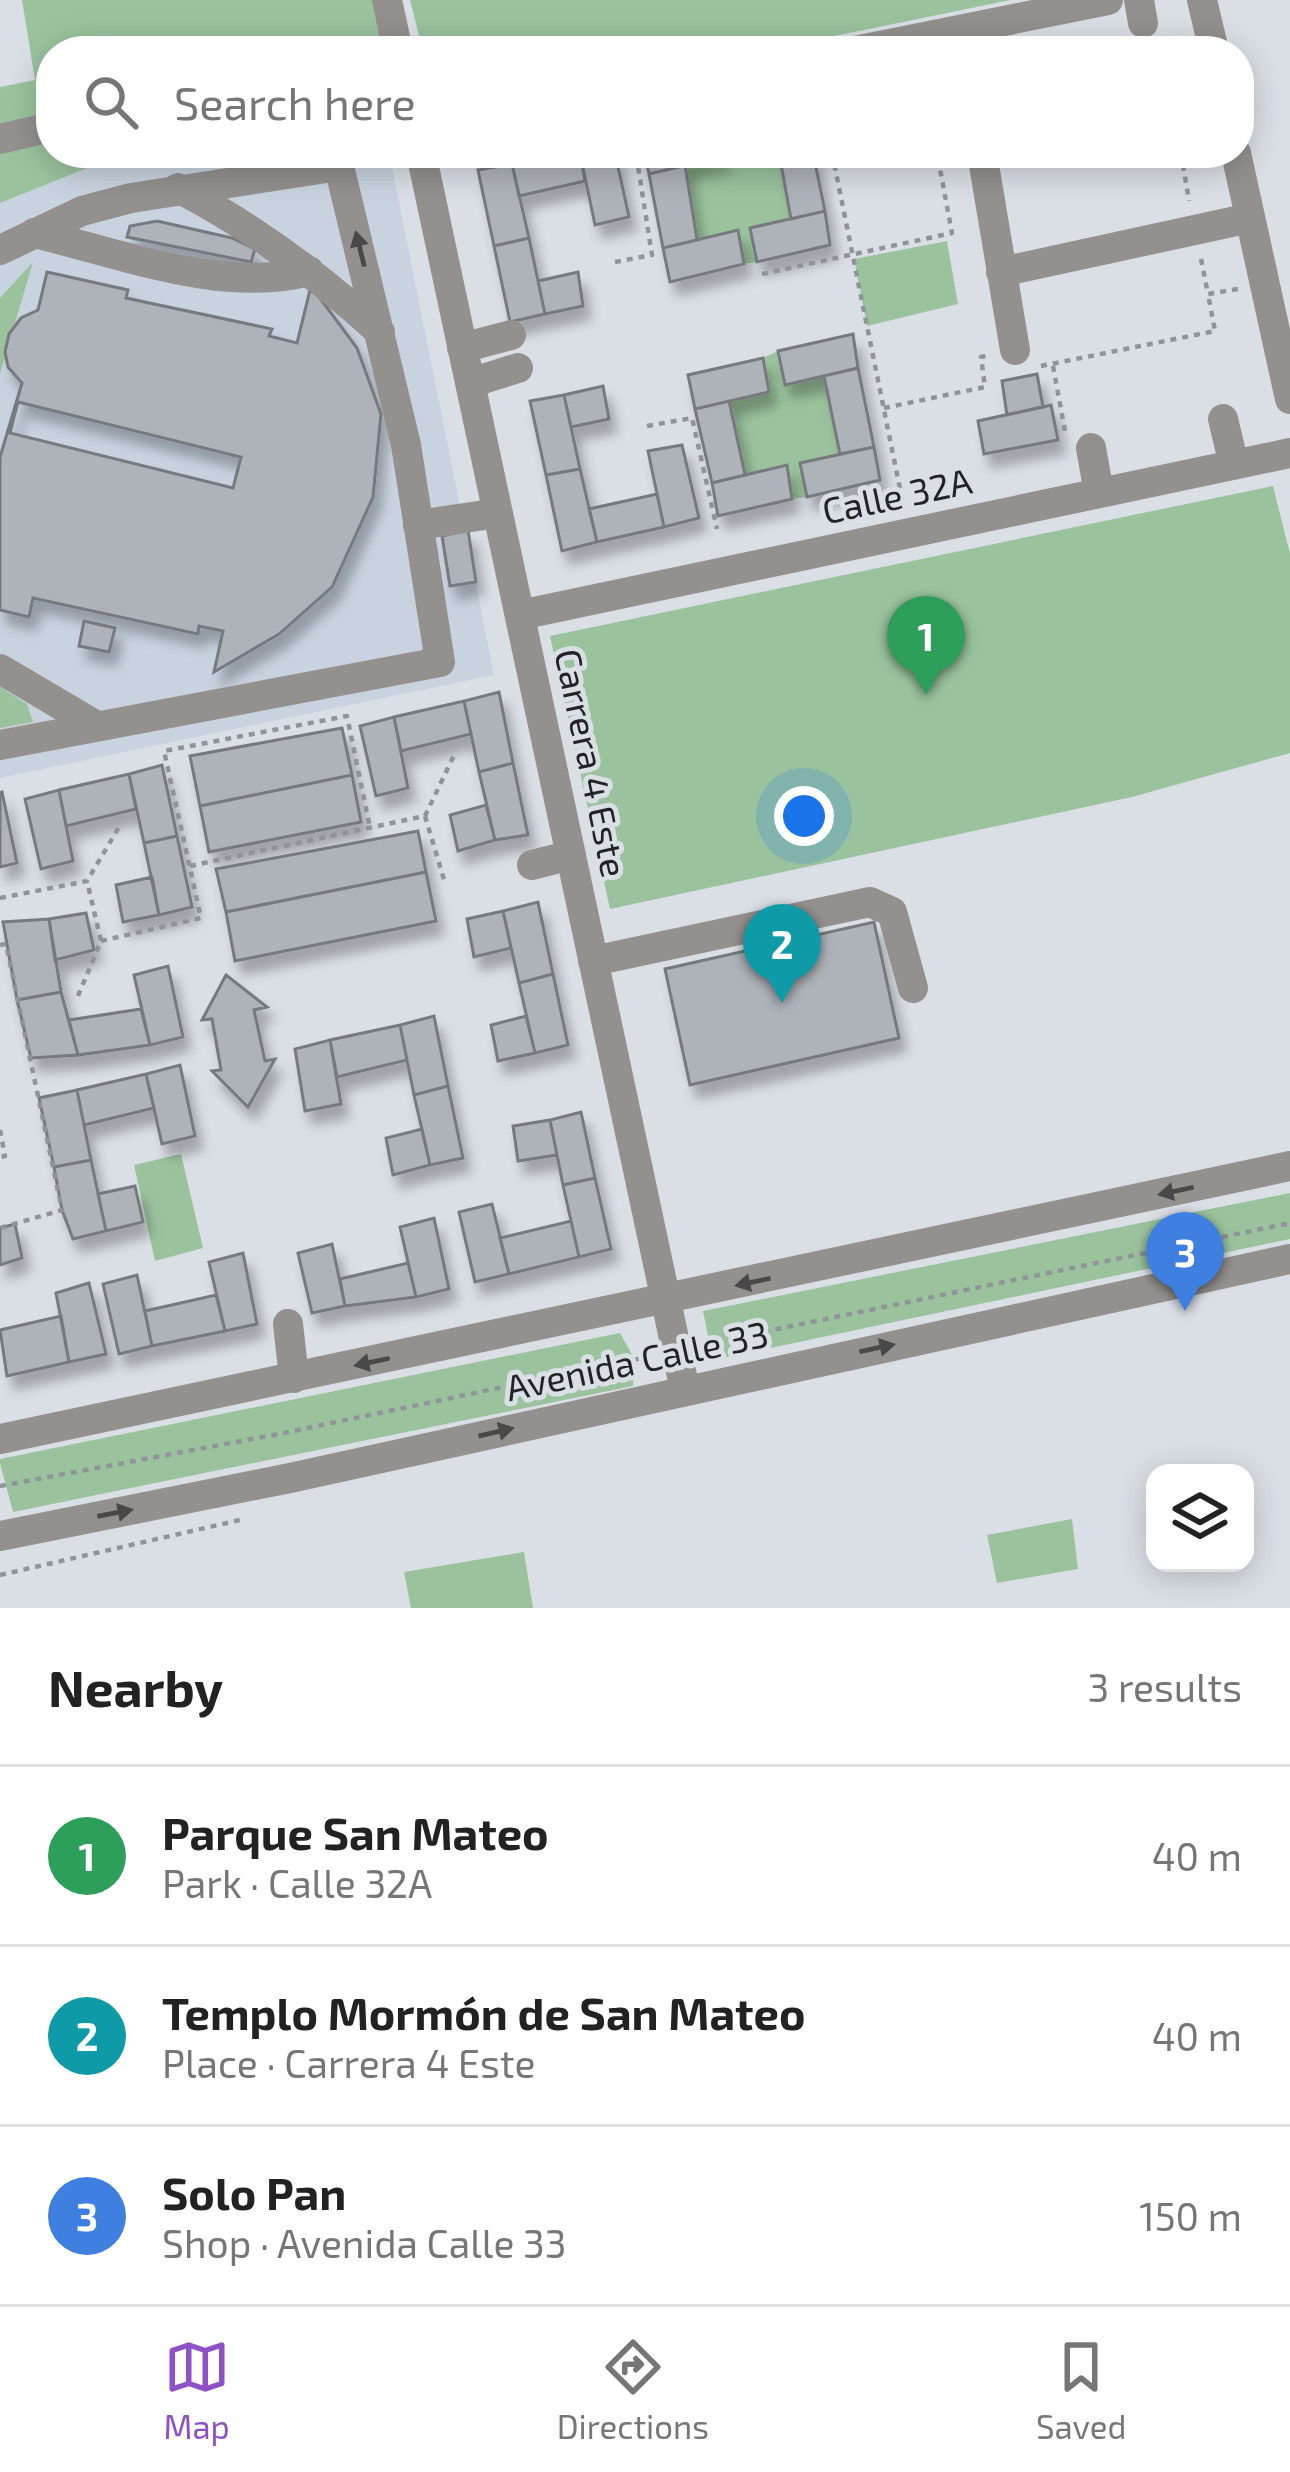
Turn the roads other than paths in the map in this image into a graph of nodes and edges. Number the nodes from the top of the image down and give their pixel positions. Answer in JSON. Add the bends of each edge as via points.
{"nodes":[{"id":1,"x":387,"y":0,"type":"edge"},
{"id":2,"x":1108,"y":0,"type":"edge"},
{"id":3,"x":1202,"y":0,"type":"edge"},
{"id":4,"x":395,"y":36,"type":"edge"},
{"id":5,"x":961,"y":36,"type":"edge"},
{"id":6,"x":1210,"y":36,"type":"edge"},
{"id":7,"x":36,"y":131,"type":"edge"},
{"id":8,"x":0,"y":139,"type":"edge"},
{"id":9,"x":324,"y":168,"type":"edge"},
{"id":10,"x":339,"y":168,"type":"edge"},
{"id":11,"x":424,"y":168,"type":"edge"},
{"id":12,"x":984,"y":168,"type":"edge"},
{"id":13,"x":1239,"y":168,"type":"edge"},
{"id":14,"x":178,"y":188,"type":"junction"},
{"id":15,"x":1250,"y":218,"type":"junction"},
{"id":16,"x":34,"y":233,"type":"junction"},
{"id":17,"x":0,"y":250,"type":"edge"},
{"id":18,"x":309,"y":271,"type":"junction"},
{"id":19,"x":1001,"y":272,"type":"junction"},
{"id":20,"x":380,"y":332,"type":"junction"},
{"id":21,"x":511,"y":335,"type":"dead end"},
{"id":22,"x":462,"y":348,"type":"junction"},
{"id":23,"x":1015,"y":350,"type":"road end"},
{"id":24,"x":518,"y":368,"type":"dead end"},
{"id":25,"x":470,"y":383,"type":"junction"},
{"id":26,"x":1290,"y":399,"type":"edge"},
{"id":27,"x":1223,"y":419,"type":"dead end"},
{"id":28,"x":1079,"y":445,"type":"road end"},
{"id":29,"x":1290,"y":453,"type":"edge"},
{"id":30,"x":1234,"y":465,"type":"junction"},
{"id":31,"x":1099,"y":493,"type":"junction"},
{"id":32,"x":498,"y":513,"type":"junction"},
{"id":33,"x":418,"y":525,"type":"junction"},
{"id":34,"x":520,"y":615,"type":"junction"},
{"id":35,"x":0,"y":669,"type":"edge"},
{"id":36,"x":95,"y":725,"type":"junction"},
{"id":37,"x":0,"y":745,"type":"edge"},
{"id":38,"x":571,"y":855,"type":"junction"},
{"id":39,"x":532,"y":866,"type":"dead end"},
{"id":40,"x":593,"y":961,"type":"junction"},
{"id":41,"x":913,"y":988,"type":"dead end"},
{"id":42,"x":1290,"y":1166,"type":"edge"},
{"id":43,"x":1090,"y":1177,"type":"dead end"},
{"id":44,"x":1096,"y":1208,"type":"junction"},
{"id":45,"x":1290,"y":1259,"type":"edge"},
{"id":46,"x":666,"y":1300,"type":"junction"},
{"id":47,"x":288,"y":1324,"type":"dead end"},
{"id":48,"x":294,"y":1378,"type":"junction"},
{"id":49,"x":685,"y":1390,"type":"junction"},
{"id":50,"x":0,"y":1439,"type":"edge"},
{"id":51,"x":0,"y":1536,"type":"edge"}],
"edges":[{"from":1,"to":4,"type":"street"},
{"from":2,"to":5,"type":"street"},
{"from":3,"to":6,"type":"street"},
{"from":7,"to":8,"type":"street"},
{"from":9,"to":14,"type":"street","one_way":true},
{"from":20,"to":10,"type":"street","one_way":true},
{"from":11,"to":22,"type":"street","name":"Carrera 4 Este"},
{"from":12,"to":19,"type":"street"},
{"from":13,"to":15,"type":"street"},
{"from":14,"to":16,"type":"street"},
{"from":14,"to":18,"type":"street"},
{"from":15,"to":19,"type":"street"},
{"from":15,"to":26,"type":"street"},
{"from":16,"to":17,"type":"street"},
{"from":16,"to":18,"type":"street","via":[[232,278]]},
{"from":18,"to":20,"type":"street"},
{"from":19,"to":23,"type":"street"},
{"from":20,"to":33,"type":"street"},
{"from":21,"to":22,"type":"street"},
{"from":22,"to":25,"type":"street","name":"Carrera 4 Este"},
{"from":24,"to":25,"type":"street"},
{"from":25,"to":32,"type":"street","name":"Carrera 4 Este"},
{"from":27,"to":30,"type":"street"},
{"from":28,"to":31,"type":"street"},
{"from":29,"to":30,"type":"street","name":"Calle 32A"},
{"from":30,"to":31,"type":"street","name":"Calle 32A"},
{"from":31,"to":34,"type":"street","name":"Calle 32A"},
{"from":32,"to":33,"type":"street"},
{"from":32,"to":34,"type":"street","name":"Carrera 4 Este"},
{"from":33,"to":36,"type":"street","via":[[440,662]]},
{"from":34,"to":38,"type":"street","name":"Carrera 4 Este"},
{"from":35,"to":36,"type":"street"},
{"from":36,"to":37,"type":"street"},
{"from":38,"to":39,"type":"street"},
{"from":38,"to":40,"type":"street","name":"Carrera 4 Este"},
{"from":40,"to":41,"type":"street","via":[[869,902],[892,912]]},
{"from":40,"to":46,"type":"street","name":"Carrera 4 Este"},
{"from":42,"to":44,"type":"street","name":"Avenida Calle 33","one_way":true},
{"from":43,"to":44,"type":"street"},
{"from":44,"to":46,"type":"street","name":"Avenida Calle 33","one_way":true},
{"from":49,"to":45,"type":"street","name":"Avenida Calle 33","one_way":true},
{"from":46,"to":48,"type":"street","name":"Avenida Calle 33","one_way":true},
{"from":46,"to":49,"type":"street","name":"Carrera 4 Este"},
{"from":47,"to":48,"type":"street"},
{"from":48,"to":50,"type":"street","name":"Avenida Calle 33"},
{"from":51,"to":49,"type":"street","name":"Avenida Calle 33","one_way":true}]}
